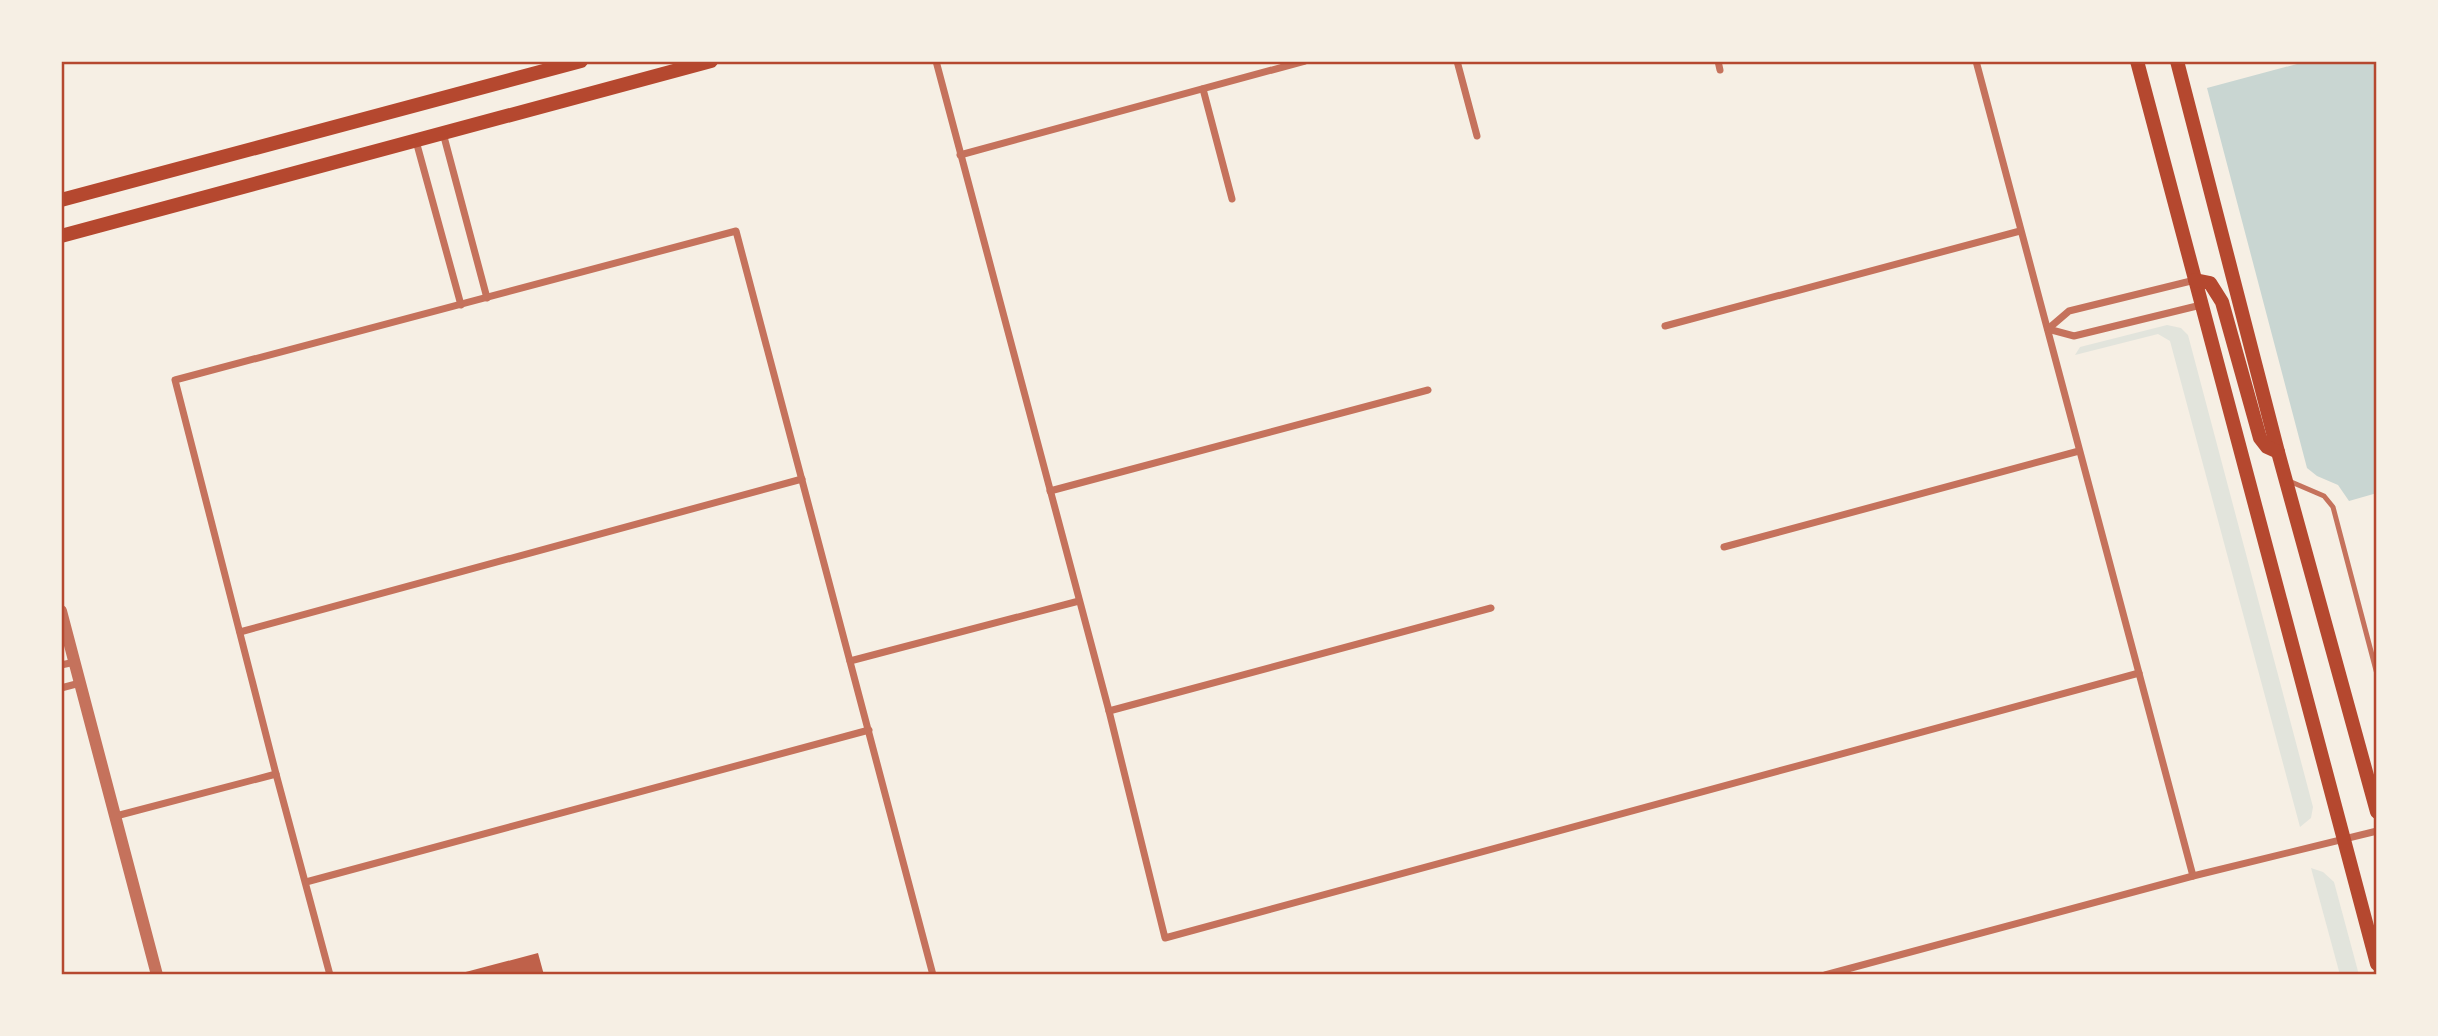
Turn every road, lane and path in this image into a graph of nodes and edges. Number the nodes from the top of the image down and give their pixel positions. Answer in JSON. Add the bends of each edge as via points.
{"nodes":[{"id":1,"x":581,"y":61,"type":"edge"},
{"id":2,"x":711,"y":61,"type":"edge"},
{"id":3,"x":936,"y":61,"type":"edge"},
{"id":4,"x":1305,"y":61,"type":"edge"},
{"id":5,"x":1457,"y":61,"type":"edge"},
{"id":6,"x":1976,"y":61,"type":"edge"},
{"id":7,"x":2137,"y":61,"type":"edge"},
{"id":8,"x":2177,"y":61,"type":"edge"},
{"id":9,"x":1203,"y":89,"type":"junction"},
{"id":10,"x":443,"y":133,"type":"junction"},
{"id":11,"x":1477,"y":136,"type":"dead end"},
{"id":12,"x":416,"y":141,"type":"junction"},
{"id":13,"x":960,"y":155,"type":"junction"},
{"id":14,"x":1232,"y":199,"type":"dead end"},
{"id":15,"x":61,"y":200,"type":"edge"},
{"id":16,"x":2020,"y":231,"type":"junction"},
{"id":17,"x":61,"y":236,"type":"edge"},
{"id":18,"x":2195,"y":280,"type":"junction"},
{"id":19,"x":487,"y":298,"type":"junction"},
{"id":20,"x":461,"y":305,"type":"junction"},
{"id":21,"x":2201,"y":305,"type":"junction"},
{"id":22,"x":1665,"y":326,"type":"dead end"},
{"id":23,"x":2048,"y":329,"type":"junction"},
{"id":24,"x":1428,"y":390,"type":"dead end"},
{"id":25,"x":2079,"y":452,"type":"junction"},
{"id":26,"x":2278,"y":452,"type":"junction"},
{"id":27,"x":802,"y":480,"type":"junction"},
{"id":28,"x":2285,"y":480,"type":"junction"},
{"id":29,"x":1050,"y":491,"type":"junction"},
{"id":30,"x":1724,"y":547,"type":"dead end"},
{"id":31,"x":1079,"y":601,"type":"junction"},
{"id":32,"x":1491,"y":608,"type":"dead end"},
{"id":33,"x":61,"y":611,"type":"edge"},
{"id":34,"x":240,"y":632,"type":"junction"},
{"id":35,"x":850,"y":661,"type":"junction"},
{"id":36,"x":75,"y":662,"type":"junction"},
{"id":37,"x":61,"y":665,"type":"edge"},
{"id":38,"x":2138,"y":673,"type":"junction"},
{"id":39,"x":2377,"y":674,"type":"edge"},
{"id":40,"x":80,"y":683,"type":"junction"},
{"id":41,"x":61,"y":688,"type":"edge"},
{"id":42,"x":1109,"y":711,"type":"junction"},
{"id":43,"x":869,"y":730,"type":"junction"},
{"id":44,"x":276,"y":774,"type":"junction"},
{"id":45,"x":2377,"y":811,"type":"edge"},
{"id":46,"x":116,"y":816,"type":"junction"},
{"id":47,"x":2377,"y":831,"type":"edge"},
{"id":48,"x":2343,"y":839,"type":"junction"},
{"id":49,"x":2193,"y":876,"type":"junction"},
{"id":50,"x":306,"y":882,"type":"junction"},
{"id":51,"x":2377,"y":964,"type":"edge"},
{"id":52,"x":157,"y":975,"type":"edge"},
{"id":53,"x":330,"y":975,"type":"edge"},
{"id":54,"x":934,"y":975,"type":"edge"},
{"id":55,"x":1825,"y":975,"type":"edge"}],
"edges":[{"from":1,"to":15,"type":"main road"},
{"from":2,"to":10,"type":"main road"},
{"from":3,"to":13,"type":"street"},
{"from":4,"to":9,"type":"street"},
{"from":5,"to":11,"type":"street"},
{"from":6,"to":16,"type":"street"},
{"from":7,"to":18,"type":"main road"},
{"from":8,"to":26,"type":"main road"},
{"from":9,"to":13,"type":"street"},
{"from":9,"to":14,"type":"street"},
{"from":10,"to":12,"type":"main road"},
{"from":10,"to":19,"type":"street"},
{"from":12,"to":17,"type":"main road"},
{"from":12,"to":20,"type":"street"},
{"from":13,"to":29,"type":"street"},
{"from":16,"to":22,"type":"street"},
{"from":16,"to":23,"type":"street"},
{"from":18,"to":21,"type":"main road"},
{"from":18,"to":23,"type":"street","via":[[2068,310]]},
{"from":18,"to":26,"type":"main road","via":[[2210,283],[2222,302],[2260,438]]},
{"from":19,"to":20,"type":"street"},
{"from":19,"to":27,"type":"street","via":[[736,231]]},
{"from":20,"to":34,"type":"street","via":[[175,380]]},
{"from":21,"to":23,"type":"street","via":[[2074,336]]},
{"from":21,"to":48,"type":"main road"},
{"from":23,"to":25,"type":"street"},
{"from":24,"to":29,"type":"street"},
{"from":25,"to":30,"type":"street"},
{"from":25,"to":38,"type":"street"},
{"from":26,"to":28,"type":"main road"},
{"from":27,"to":34,"type":"street"},
{"from":27,"to":35,"type":"street"},
{"from":28,"to":39,"type":"lane","via":[[2324,495],[2333,508]]},
{"from":28,"to":45,"type":"main road"},
{"from":29,"to":31,"type":"street"},
{"from":31,"to":35,"type":"street"},
{"from":31,"to":42,"type":"street"},
{"from":32,"to":42,"type":"street"},
{"from":33,"to":36,"type":"street"},
{"from":34,"to":44,"type":"street"},
{"from":35,"to":43,"type":"street"},
{"from":36,"to":37,"type":"street"},
{"from":36,"to":40,"type":"street"},
{"from":38,"to":42,"type":"street","via":[[1165,938]]},
{"from":38,"to":49,"type":"street"},
{"from":40,"to":41,"type":"street"},
{"from":40,"to":46,"type":"street"},
{"from":43,"to":50,"type":"street"},
{"from":43,"to":54,"type":"street"},
{"from":44,"to":46,"type":"street"},
{"from":44,"to":50,"type":"street"},
{"from":46,"to":52,"type":"street"},
{"from":47,"to":48,"type":"street"},
{"from":48,"to":49,"type":"street"},
{"from":48,"to":51,"type":"main road"},
{"from":49,"to":55,"type":"street"},
{"from":50,"to":53,"type":"street"}]}
